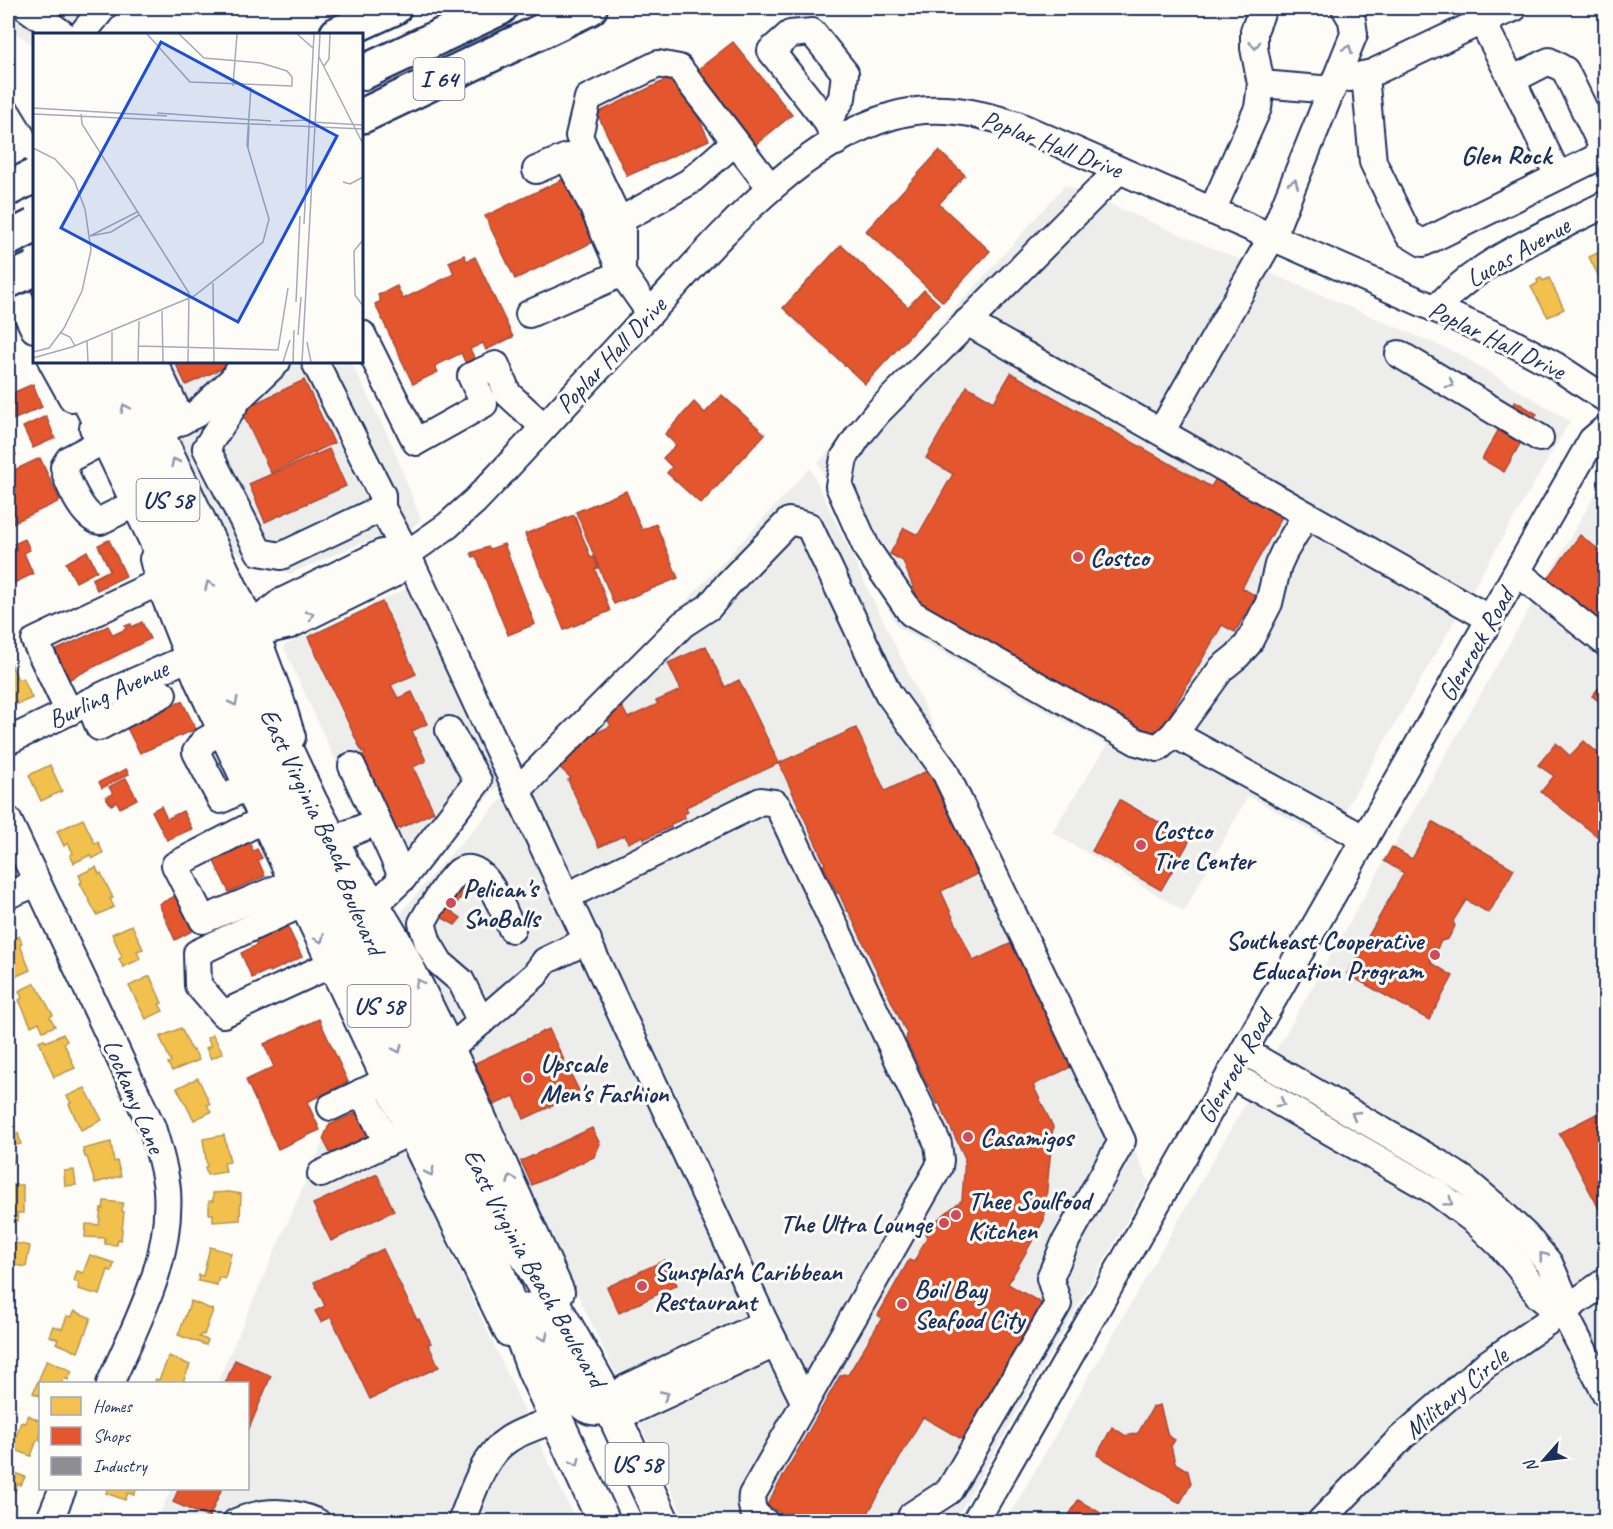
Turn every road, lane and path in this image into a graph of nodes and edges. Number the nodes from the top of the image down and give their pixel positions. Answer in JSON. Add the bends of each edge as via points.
{"nodes":[{"id":1,"x":27,"y":8,"type":"edge"},
{"id":2,"x":103,"y":8,"type":"edge"},
{"id":3,"x":394,"y":8,"type":"edge"},
{"id":4,"x":500,"y":8,"type":"edge"},
{"id":5,"x":590,"y":8,"type":"edge"},
{"id":6,"x":1263,"y":8,"type":"edge"},
{"id":7,"x":1345,"y":8,"type":"edge"},
{"id":8,"x":1514,"y":8,"type":"edge"},
{"id":9,"x":1481,"y":14,"type":"edge"},
{"id":10,"x":62,"y":33,"type":"edge"},
{"id":11,"x":83,"y":33,"type":"edge"},
{"id":12,"x":339,"y":33,"type":"edge"},
{"id":13,"x":363,"y":73,"type":"edge"},
{"id":14,"x":1365,"y":75,"type":"junction"},
{"id":15,"x":1512,"y":80,"type":"junction"},
{"id":16,"x":1261,"y":84,"type":"junction"},
{"id":17,"x":1334,"y":84,"type":"junction"},
{"id":18,"x":8,"y":114,"type":"edge"},
{"id":19,"x":363,"y":116,"type":"edge"},
{"id":20,"x":735,"y":142,"type":"junction"},
{"id":21,"x":8,"y":156,"type":"edge"},
{"id":22,"x":33,"y":162,"type":"edge"},
{"id":23,"x":536,"y":170,"type":"dead end"},
{"id":24,"x":1119,"y":170,"type":"junction"},
{"id":25,"x":33,"y":176,"type":"edge"},
{"id":26,"x":1558,"y":176,"type":"junction"},
{"id":27,"x":771,"y":188,"type":"junction"},
{"id":28,"x":8,"y":189,"type":"edge"},
{"id":29,"x":1605,"y":204,"type":"edge"},
{"id":30,"x":1212,"y":211,"type":"junction"},
{"id":31,"x":33,"y":212,"type":"edge"},
{"id":32,"x":619,"y":221,"type":"junction"},
{"id":33,"x":33,"y":226,"type":"edge"},
{"id":34,"x":8,"y":230,"type":"edge"},
{"id":35,"x":1272,"y":237,"type":"junction"},
{"id":36,"x":8,"y":239,"type":"edge"},
{"id":37,"x":33,"y":268,"type":"edge"},
{"id":38,"x":622,"y":273,"type":"junction"},
{"id":39,"x":8,"y":274,"type":"edge"},
{"id":40,"x":8,"y":281,"type":"edge"},
{"id":41,"x":33,"y":285,"type":"edge"},
{"id":42,"x":1436,"y":309,"type":"junction"},
{"id":43,"x":650,"y":313,"type":"junction"},
{"id":44,"x":530,"y":314,"type":"dead end"},
{"id":45,"x":967,"y":322,"type":"junction"},
{"id":46,"x":33,"y":327,"type":"edge"},
{"id":47,"x":363,"y":336,"type":"edge"},
{"id":48,"x":1400,"y":354,"type":"dead end"},
{"id":49,"x":53,"y":363,"type":"edge"},
{"id":50,"x":70,"y":363,"type":"edge"},
{"id":51,"x":105,"y":363,"type":"edge"},
{"id":52,"x":128,"y":363,"type":"edge"},
{"id":53,"x":154,"y":363,"type":"edge"},
{"id":54,"x":243,"y":363,"type":"edge"},
{"id":55,"x":276,"y":363,"type":"edge"},
{"id":56,"x":316,"y":363,"type":"edge"},
{"id":57,"x":1605,"y":399,"type":"edge"},
{"id":58,"x":171,"y":425,"type":"junction"},
{"id":59,"x":220,"y":426,"type":"junction"},
{"id":60,"x":544,"y":427,"type":"junction"},
{"id":61,"x":1605,"y":428,"type":"edge"},
{"id":62,"x":1161,"y":432,"type":"junction"},
{"id":63,"x":1540,"y":438,"type":"dead end"},
{"id":64,"x":108,"y":439,"type":"junction"},
{"id":65,"x":138,"y":502,"type":"junction"},
{"id":66,"x":382,"y":508,"type":"junction"},
{"id":67,"x":1306,"y":515,"type":"junction"},
{"id":68,"x":241,"y":517,"type":"junction"},
{"id":69,"x":208,"y":533,"type":"junction"},
{"id":70,"x":407,"y":554,"type":"junction"},
{"id":71,"x":1517,"y":572,"type":"junction"},
{"id":72,"x":159,"y":582,"type":"junction"},
{"id":73,"x":1490,"y":620,"type":"junction"},
{"id":74,"x":221,"y":643,"type":"junction"},
{"id":75,"x":1605,"y":643,"type":"edge"},
{"id":76,"x":163,"y":694,"type":"dead end"},
{"id":77,"x":79,"y":707,"type":"junction"},
{"id":78,"x":449,"y":730,"type":"dead end"},
{"id":79,"x":1174,"y":734,"type":"junction"},
{"id":80,"x":8,"y":741,"type":"edge"},
{"id":81,"x":502,"y":757,"type":"junction"},
{"id":82,"x":352,"y":766,"type":"dead end"},
{"id":83,"x":478,"y":781,"type":"junction"},
{"id":84,"x":518,"y":790,"type":"junction"},
{"id":85,"x":264,"y":819,"type":"junction"},
{"id":86,"x":8,"y":820,"type":"edge"},
{"id":87,"x":377,"y":822,"type":"junction"},
{"id":88,"x":1365,"y":839,"type":"junction"},
{"id":89,"x":336,"y":848,"type":"junction"},
{"id":90,"x":403,"y":878,"type":"junction"},
{"id":91,"x":37,"y":883,"type":"junction"},
{"id":92,"x":298,"y":892,"type":"junction"},
{"id":93,"x":8,"y":895,"type":"edge"},
{"id":94,"x":567,"y":896,"type":"junction"},
{"id":95,"x":376,"y":904,"type":"junction"},
{"id":96,"x":512,"y":929,"type":"dead end"},
{"id":97,"x":588,"y":940,"type":"junction"},
{"id":98,"x":332,"y":964,"type":"junction"},
{"id":99,"x":482,"y":1022,"type":"junction"},
{"id":100,"x":451,"y":1048,"type":"junction"},
{"id":101,"x":1244,"y":1051,"type":"junction"},
{"id":102,"x":1230,"y":1074,"type":"junction"},
{"id":103,"x":387,"y":1081,"type":"junction"},
{"id":104,"x":363,"y":1092,"type":"junction"},
{"id":105,"x":331,"y":1107,"type":"dead end"},
{"id":106,"x":1384,"y":1131,"type":"junction"},
{"id":107,"x":410,"y":1132,"type":"junction"},
{"id":108,"x":387,"y":1143,"type":"junction"},
{"id":109,"x":1371,"y":1154,"type":"junction"},
{"id":110,"x":321,"y":1174,"type":"dead end"},
{"id":111,"x":474,"y":1215,"type":"junction"},
{"id":112,"x":1605,"y":1281,"type":"edge"},
{"id":113,"x":1562,"y":1309,"type":"junction"},
{"id":114,"x":770,"y":1334,"type":"junction"},
{"id":115,"x":1597,"y":1363,"type":"edge"},
{"id":116,"x":534,"y":1371,"type":"junction"},
{"id":117,"x":110,"y":1382,"type":"edge"},
{"id":118,"x":1605,"y":1394,"type":"edge"},
{"id":119,"x":605,"y":1397,"type":"junction"},
{"id":120,"x":805,"y":1403,"type":"junction"},
{"id":121,"x":557,"y":1419,"type":"junction"},
{"id":122,"x":62,"y":1490,"type":"edge"},
{"id":123,"x":49,"y":1521,"type":"edge"},
{"id":124,"x":236,"y":1521,"type":"edge"},
{"id":125,"x":317,"y":1521,"type":"edge"},
{"id":126,"x":461,"y":1521,"type":"edge"},
{"id":127,"x":604,"y":1521,"type":"edge"},
{"id":128,"x":663,"y":1521,"type":"edge"},
{"id":129,"x":765,"y":1521,"type":"edge"},
{"id":130,"x":909,"y":1521,"type":"edge"},
{"id":131,"x":975,"y":1521,"type":"edge"},
{"id":132,"x":1320,"y":1521,"type":"edge"}],
"edges":[{"from":1,"to":10,"type":"street"},
{"from":2,"to":11,"type":"street"},
{"from":3,"to":12,"type":"highway"},
{"from":4,"to":13,"type":"highway"},
{"from":5,"to":19,"type":"highway","number":"I 64"},
{"from":6,"to":16,"type":"street","one_way":true,"via":[[1254,32]]},
{"from":17,"to":7,"type":"street","one_way":true,"via":[[1354,34]]},
{"from":8,"to":9,"type":"street"},
{"from":9,"to":14,"type":"street"},
{"from":9,"to":15,"type":"street"},
{"from":14,"to":17,"type":"street"},
{"from":14,"to":26,"type":"street","via":[[1373,162],[1408,234],[1423,243]]},
{"from":15,"to":26,"type":"street"},
{"from":15,"to":26,"type":"street","via":[[1549,61],[1565,70],[1602,146],[1596,158]]},
{"from":16,"to":17,"type":"street"},
{"from":16,"to":30,"type":"street","via":[[1253,122]]},
{"from":35,"to":17,"type":"street","one_way":true},
{"from":18,"to":22,"type":"street"},
{"from":20,"to":27,"type":"street"},
{"from":20,"to":32,"type":"street","via":[[689,182]]},
{"from":20,"to":32,"type":"street","via":[[679,68],[658,64],[588,98],[579,136]]},
{"from":21,"to":31,"type":"main road"},
{"from":23,"to":38,"type":"street","via":[[567,157]]},
{"from":24,"to":27,"type":"street","name":"Poplar Hall Drive","via":[[1017,125],[956,110],[922,110],[831,132],[805,161]]},
{"from":24,"to":30,"type":"street","name":"Poplar Hall Drive"},
{"from":24,"to":45,"type":"street"},
{"from":25,"to":28,"type":"highway","bridge":true},
{"from":27,"to":43,"type":"street","name":"Poplar Hall Drive"},
{"from":29,"to":42,"type":"street","name":"Lucas Avenue","via":[[1471,276]]},
{"from":30,"to":35,"type":"street","name":"Poplar Hall Drive"},
{"from":32,"to":38,"type":"street"},
{"from":33,"to":36,"type":"highway","bridge":true},
{"from":34,"to":41,"type":"main road"},
{"from":35,"to":42,"type":"street","name":"Poplar Hall Drive"},
{"from":35,"to":62,"type":"street"},
{"from":37,"to":40,"type":"highway","bridge":true},
{"from":38,"to":43,"type":"street"},
{"from":38,"to":44,"type":"street"},
{"from":39,"to":46,"type":"street"},
{"from":42,"to":57,"type":"street","name":"Poplar Hall Drive","via":[[1556,366]]},
{"from":43,"to":60,"type":"street","name":"Poplar Hall Drive"},
{"from":45,"to":62,"type":"street"},
{"from":45,"to":79,"type":"street","via":[[877,413],[844,458],[839,486],[867,549],[911,613],[1137,742],[1158,748]]},
{"from":47,"to":60,"type":"street","via":[[416,442],[484,404],[471,376],[495,365],[508,394]]},
{"from":48,"to":63,"type":"street","one_way":true},
{"from":49,"to":64,"type":"street","via":[[85,421]]},
{"from":50,"to":64,"type":"main road","name":"East Virginia Beach Boulevard","number":"US 58"},
{"from":58,"to":51,"type":"main road","name":"East Virginia Beach Boulevard","number":"US 58","one_way":true},
{"from":52,"to":58,"type":"street"},
{"from":53,"to":58,"type":"street"},
{"from":54,"to":58,"type":"street","via":[[232,380]]},
{"from":55,"to":59,"type":"street","via":[[239,398]]},
{"from":56,"to":66,"type":"street","via":[[382,495]]},
{"from":58,"to":59,"type":"street"},
{"from":69,"to":58,"type":"street","one_way":true},
{"from":74,"to":58,"type":"main road","name":"East Virginia Beach Boulevard","number":"US 58","one_way":true},
{"from":59,"to":68,"type":"street","via":[[206,448]]},
{"from":60,"to":70,"type":"street","name":"Poplar Hall Drive","via":[[476,501]]},
{"from":61,"to":71,"type":"street","name":"Glenrock Road","via":[[1592,440]]},
{"from":62,"to":67,"type":"street"},
{"from":64,"to":65,"type":"main road","name":"East Virginia Beach Boulevard","number":"US 58"},
{"from":64,"to":65,"type":"street","via":[[69,459],[64,463],[65,472],[84,511],[94,520]]},
{"from":65,"to":72,"type":"street"},
{"from":65,"to":74,"type":"main road","name":"East Virginia Beach Boulevard","number":"US 58"},
{"from":66,"to":68,"type":"street","via":[[281,556],[259,552]]},
{"from":66,"to":70,"type":"street"},
{"from":67,"to":73,"type":"street"},
{"from":67,"to":79,"type":"street","via":[[1278,565],[1269,603],[1248,644],[1222,668]]},
{"from":68,"to":69,"type":"street"},
{"from":69,"to":74,"type":"street"},
{"from":70,"to":74,"type":"street","name":"Poplar Hall Drive","via":[[387,578],[290,625]]},
{"from":70,"to":81,"type":"street"},
{"from":71,"to":73,"type":"street","name":"Glenrock Road"},
{"from":71,"to":75,"type":"street"},
{"from":72,"to":74,"type":"street"},
{"from":72,"to":77,"type":"street","via":[[35,641]]},
{"from":73,"to":88,"type":"street","name":"Glenrock Road"},
{"from":74,"to":77,"type":"street","name":"Burling Avenue"},
{"from":74,"to":85,"type":"street","via":[[222,731]]},
{"from":74,"to":89,"type":"main road","name":"East Virginia Beach Boulevard","number":"US 58"},
{"from":74,"to":111,"type":"main road","name":"East Virginia Beach Boulevard","number":"US 58","one_way":true},
{"from":76,"to":77,"type":"street","via":[[99,727]]},
{"from":77,"to":80,"type":"street","name":"Burling Avenue"},
{"from":78,"to":83,"type":"street"},
{"from":79,"to":88,"type":"street"},
{"from":81,"to":83,"type":"street"},
{"from":81,"to":84,"type":"street"},
{"from":82,"to":87,"type":"street"},
{"from":83,"to":90,"type":"street"},
{"from":84,"to":94,"type":"street"},
{"from":84,"to":130,"type":"street","via":[[683,624],[709,607],[789,521],[809,526],[888,693],[944,770],[1122,1141],[1066,1241],[1050,1278],[1058,1304],[949,1491]]},
{"from":85,"to":92,"type":"street"},
{"from":85,"to":92,"type":"street","via":[[175,865],[203,920]]},
{"from":86,"to":91,"type":"street","name":"Lockamy Lane"},
{"from":87,"to":89,"type":"street"},
{"from":87,"to":90,"type":"street"},
{"from":88,"to":101,"type":"street","name":"Glenrock Road"},
{"from":89,"to":95,"type":"street"},
{"from":89,"to":119,"type":"main road","name":"East Virginia Beach Boulevard","number":"US 58","via":[[367,930],[498,1206]]},
{"from":90,"to":95,"type":"street"},
{"from":91,"to":93,"type":"street"},
{"from":91,"to":117,"type":"street","name":"Lockamy Lane","via":[[152,1127],[167,1188],[165,1243],[158,1272]]},
{"from":92,"to":98,"type":"street","one_way":true},
{"from":92,"to":98,"type":"street","via":[[197,953],[198,986],[223,1014]]},
{"from":94,"to":97,"type":"street"},
{"from":94,"to":120,"type":"street","via":[[761,801],[775,802],[928,1122],[938,1144],[939,1167]]},
{"from":100,"to":95,"type":"street","one_way":true},
{"from":96,"to":99,"type":"street","via":[[489,882],[469,869],[458,872],[422,923],[440,963],[461,981]]},
{"from":97,"to":99,"type":"street","via":[[545,961],[535,975]]},
{"from":97,"to":114,"type":"street"},
{"from":98,"to":103,"type":"street"},
{"from":99,"to":100,"type":"street"},
{"from":119,"to":100,"type":"street","one_way":true},
{"from":101,"to":102,"type":"street","name":"Glenrock Road"},
{"from":106,"to":101,"type":"street","one_way":true},
{"from":102,"to":109,"type":"street","one_way":true},
{"from":102,"to":131,"type":"street","name":"Glenrock Road"},
{"from":103,"to":104,"type":"street"},
{"from":103,"to":107,"type":"street"},
{"from":104,"to":105,"type":"street"},
{"from":104,"to":108,"type":"street"},
{"from":106,"to":109,"type":"street"},
{"from":113,"to":106,"type":"street","one_way":true,"via":[[1557,1278],[1526,1236],[1463,1179]]},
{"from":107,"to":108,"type":"street"},
{"from":107,"to":116,"type":"street","one_way":true,"via":[[505,1329]]},
{"from":108,"to":110,"type":"street"},
{"from":109,"to":113,"type":"street","one_way":true,"via":[[1436,1192],[1476,1222],[1512,1259],[1539,1296]]},
{"from":111,"to":116,"type":"main road","name":"East Virginia Beach Boulevard","number":"US 58"},
{"from":111,"to":119,"type":"main road","one_way":true,"via":[[501,1244],[567,1387],[592,1409]]},
{"from":112,"to":113,"type":"street","name":"Military Circle"},
{"from":113,"to":115,"type":"street"},
{"from":113,"to":132,"type":"street","name":"Military Circle","via":[[1484,1366],[1402,1437]]},
{"from":114,"to":119,"type":"street","via":[[633,1410]]},
{"from":114,"to":120,"type":"street"},
{"from":115,"to":118,"type":"street"},
{"from":116,"to":121,"type":"main road","name":"East Virginia Beach Boulevard","number":"US 58"},
{"from":119,"to":128,"type":"main road","name":"East Virginia Beach Boulevard","number":"US 58"},
{"from":120,"to":129,"type":"street","via":[[752,1495],[753,1511]]},
{"from":121,"to":126,"type":"street","via":[[511,1438],[498,1448],[487,1460]]},
{"from":121,"to":127,"type":"main road","name":"East Virginia Beach Boulevard","number":"US 58","one_way":true},
{"from":122,"to":123,"type":"street"},
{"from":124,"to":125,"type":"street","via":[[282,1512]]}]}
